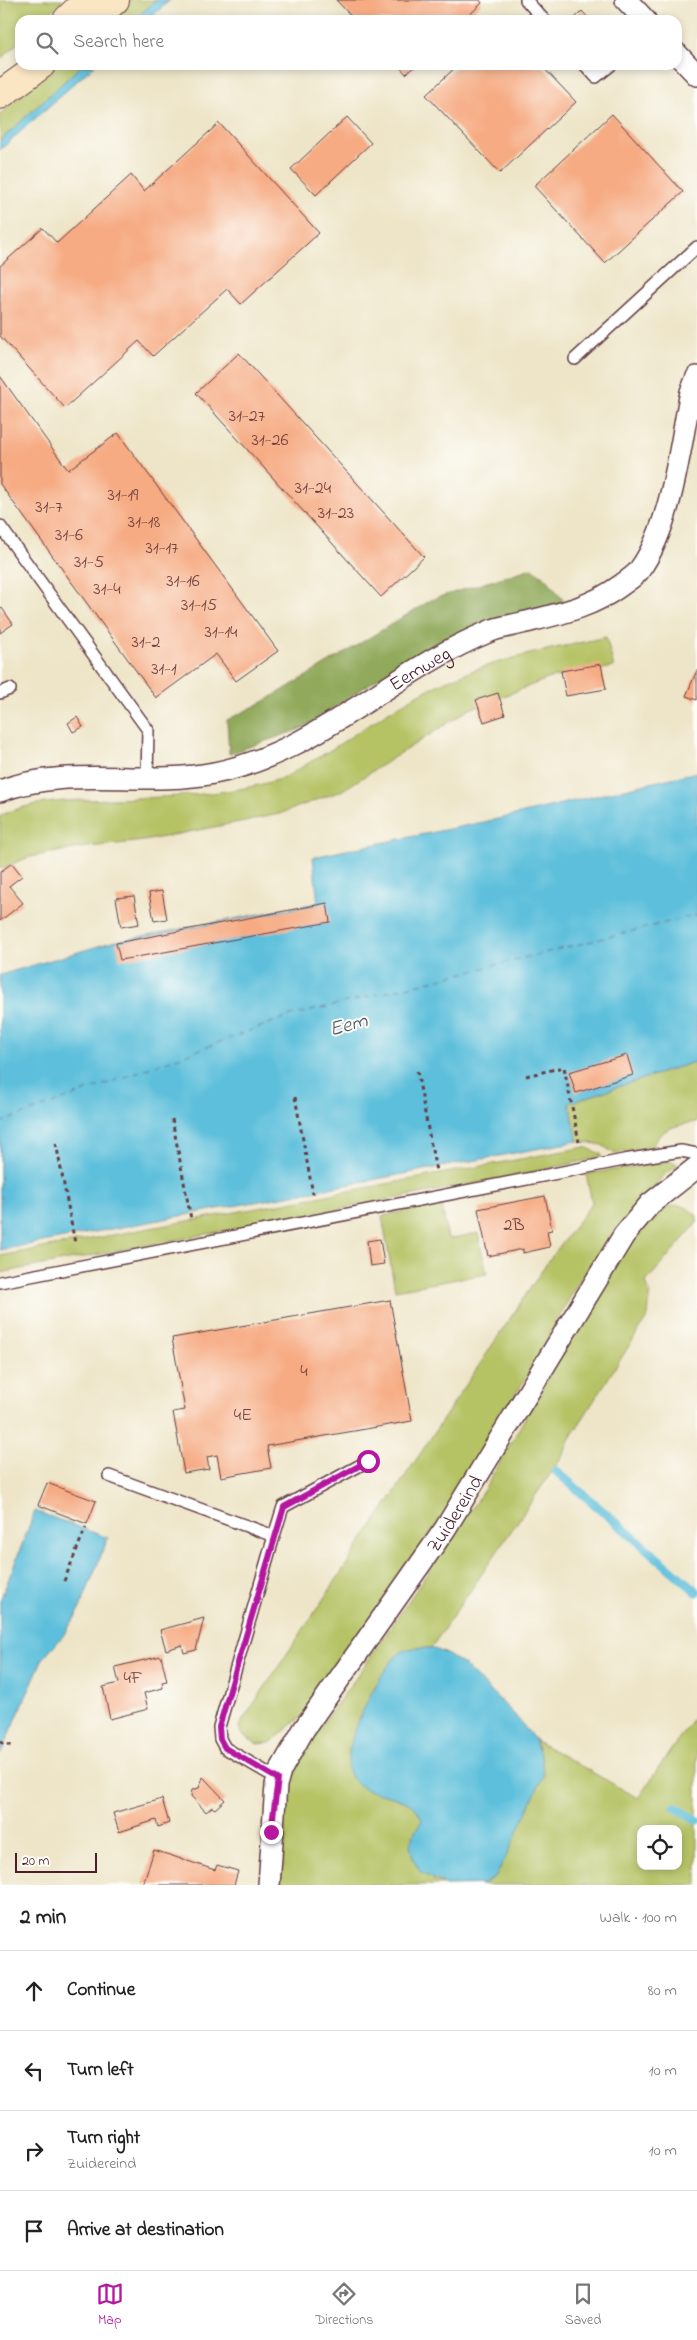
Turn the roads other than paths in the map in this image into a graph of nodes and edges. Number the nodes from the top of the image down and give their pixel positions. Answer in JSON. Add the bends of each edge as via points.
{"nodes":[{"id":1,"x":88,"y":0,"type":"edge"},
{"id":2,"x":115,"y":0,"type":"edge"},
{"id":3,"x":526,"y":0,"type":"edge"},
{"id":4,"x":626,"y":0,"type":"edge"},
{"id":5,"x":72,"y":15,"type":"edge"},
{"id":6,"x":98,"y":15,"type":"edge"},
{"id":7,"x":540,"y":15,"type":"edge"},
{"id":8,"x":640,"y":15,"type":"edge"},
{"id":9,"x":682,"y":59,"type":"edge"},
{"id":10,"x":21,"y":70,"type":"edge"},
{"id":11,"x":34,"y":70,"type":"edge"},
{"id":12,"x":590,"y":70,"type":"edge"},
{"id":13,"x":605,"y":70,"type":"edge"},
{"id":14,"x":697,"y":75,"type":"edge"},
{"id":15,"x":0,"y":94,"type":"edge"},
{"id":16,"x":697,"y":247,"type":"edge"},
{"id":17,"x":575,"y":359,"type":"dead end"},
{"id":18,"x":697,"y":377,"type":"edge"},
{"id":19,"x":0,"y":526,"type":"edge"},
{"id":20,"x":147,"y":778,"type":"junction"},
{"id":21,"x":0,"y":791,"type":"edge"},
{"id":22,"x":697,"y":1154,"type":"edge"},
{"id":23,"x":697,"y":1167,"type":"edge"},
{"id":24,"x":0,"y":1282,"type":"edge"},
{"id":25,"x":368,"y":1461,"type":"dead end"},
{"id":26,"x":109,"y":1476,"type":"dead end"},
{"id":27,"x":274,"y":1536,"type":"junction"},
{"id":28,"x":278,"y":1779,"type":"junction"},
{"id":29,"x":270,"y":1885,"type":"edge"}],
"edges":[{"from":1,"to":5,"type":"main road"},
{"from":2,"to":6,"type":"main road"},
{"from":3,"to":7,"type":"lane"},
{"from":4,"to":8,"type":"street"},
{"from":9,"to":14,"type":"street"},
{"from":10,"to":15,"type":"main road"},
{"from":11,"to":15,"type":"main road"},
{"from":12,"to":13,"type":"lane","via":[[596,77]]},
{"from":16,"to":17,"type":"lane"},
{"from":18,"to":20,"type":"street","name":"Eemweg","via":[[691,392],[664,522],[640,570],[601,600],[565,613],[489,631],[432,659],[294,746],[263,760],[213,773]]},
{"from":19,"to":20,"type":"lane","via":[[148,730]]},
{"from":20,"to":21,"type":"street","name":"Eemweg","via":[[66,776],[23,782]]},
{"from":22,"to":24,"type":"lane","via":[[681,1151],[624,1160]]},
{"from":23,"to":28,"type":"street","name":"Zuidereind","via":[[650,1204],[624,1235],[445,1529],[304,1730]]},
{"from":25,"to":27,"type":"lane","via":[[284,1507]]},
{"from":26,"to":27,"type":"lane"},
{"from":27,"to":28,"type":"lane","via":[[219,1727],[225,1748]]},
{"from":28,"to":29,"type":"street","name":"Zuidereind","via":[[271,1832]]}]}
